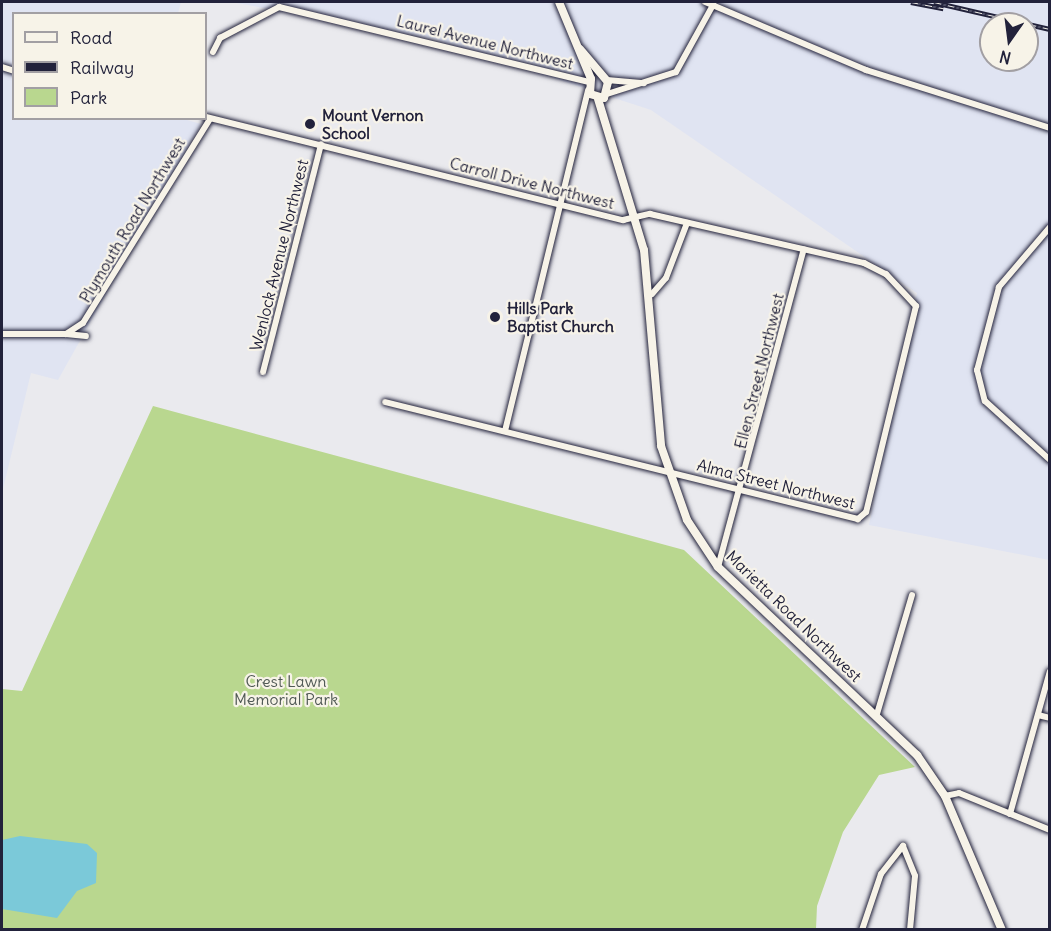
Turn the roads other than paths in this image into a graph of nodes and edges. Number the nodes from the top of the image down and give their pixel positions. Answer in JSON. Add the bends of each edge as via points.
{"nodes":[{"id":1,"x":559,"y":2,"type":"edge"},
{"id":2,"x":705,"y":2,"type":"edge"},
{"id":3,"x":712,"y":5,"type":"junction"},
{"id":4,"x":580,"y":50,"type":"junction"},
{"id":5,"x":213,"y":52,"type":"dead end"},
{"id":6,"x":605,"y":78,"type":"junction"},
{"id":7,"x":645,"y":83,"type":"junction"},
{"id":8,"x":590,"y":84,"type":"junction"},
{"id":9,"x":601,"y":97,"type":"junction"},
{"id":10,"x":584,"y":108,"type":"junction"},
{"id":11,"x":208,"y":118,"type":"edge"},
{"id":12,"x":207,"y":120,"type":"edge"},
{"id":13,"x":1050,"y":128,"type":"edge"},
{"id":14,"x":321,"y":144,"type":"junction"},
{"id":15,"x":560,"y":204,"type":"junction"},
{"id":16,"x":637,"y":217,"type":"junction"},
{"id":17,"x":687,"y":223,"type":"junction"},
{"id":18,"x":1050,"y":226,"type":"edge"},
{"id":19,"x":804,"y":249,"type":"junction"},
{"id":20,"x":886,"y":274,"type":"joint"},
{"id":21,"x":652,"y":294,"type":"junction"},
{"id":22,"x":2,"y":334,"type":"edge"},
{"id":23,"x":57,"y":334,"type":"junction"},
{"id":24,"x":86,"y":336,"type":"dead end"},
{"id":25,"x":263,"y":372,"type":"dead end"},
{"id":26,"x":385,"y":402,"type":"dead end"},
{"id":27,"x":502,"y":430,"type":"junction"},
{"id":28,"x":1050,"y":460,"type":"edge"},
{"id":29,"x":666,"y":471,"type":"junction"},
{"id":30,"x":742,"y":491,"type":"junction"},
{"id":31,"x":718,"y":567,"type":"junction"},
{"id":32,"x":912,"y":595,"type":"dead end"},
{"id":33,"x":1050,"y":671,"type":"edge"},
{"id":34,"x":877,"y":714,"type":"junction"},
{"id":35,"x":1038,"y":715,"type":"junction"},
{"id":36,"x":1050,"y":718,"type":"edge"},
{"id":37,"x":945,"y":796,"type":"junction"},
{"id":38,"x":1010,"y":814,"type":"junction"},
{"id":39,"x":1050,"y":830,"type":"edge"},
{"id":40,"x":862,"y":930,"type":"edge"},
{"id":41,"x":910,"y":930,"type":"edge"},
{"id":42,"x":1002,"y":930,"type":"edge"}],
"edges":[{"from":1,"to":4,"type":"main road"},
{"from":2,"to":3,"type":"street"},
{"from":3,"to":7,"type":"street","via":[[682,65],[665,80]]},
{"from":3,"to":13,"type":"street","via":[[904,84]]},
{"from":4,"to":6,"type":"main road"},
{"from":4,"to":8,"type":"main road"},
{"from":5,"to":8,"type":"street","name":"Laurel Avenue Northwest","via":[[220,38],[279,7]]},
{"from":6,"to":7,"type":"street"},
{"from":6,"to":8,"type":"main road"},
{"from":6,"to":9,"type":"main road"},
{"from":7,"to":9,"type":"street"},
{"from":8,"to":9,"type":"main road"},
{"from":8,"to":10,"type":"street"},
{"from":9,"to":10,"type":"street"},
{"from":9,"to":16,"type":"main road","name":"Marietta Road Northwest"},
{"from":10,"to":15,"type":"street"},
{"from":11,"to":14,"type":"street","name":"Carroll Drive Northwest"},
{"from":12,"to":23,"type":"street","name":"Plymouth Road Northwest","via":[[90,315],[76,329]]},
{"from":14,"to":15,"type":"street","name":"Carroll Drive Northwest"},
{"from":14,"to":25,"type":"street","name":"Wenlock Avenue Northwest"},
{"from":15,"to":16,"type":"street","name":"Carroll Drive Northwest","via":[[623,220]]},
{"from":15,"to":27,"type":"street"},
{"from":16,"to":17,"type":"street","name":"Carroll Drive Northwest"},
{"from":16,"to":21,"type":"main road","name":"Marietta Road Northwest"},
{"from":17,"to":19,"type":"street","name":"Carroll Drive Northwest"},
{"from":17,"to":21,"type":"street","via":[[666,278]]},
{"from":18,"to":28,"type":"street","via":[[999,287],[977,370],[985,401]]},
{"from":19,"to":20,"type":"street","name":"Carroll Drive Northwest"},
{"from":19,"to":30,"type":"street","name":"Ellen Street Northwest"},
{"from":20,"to":30,"type":"street","name":"Alma Street Northwest","via":[[914,301],[916,313],[864,516],[854,519]]},
{"from":21,"to":29,"type":"main road","name":"Marietta Road Northwest","via":[[658,425]]},
{"from":22,"to":23,"type":"street","name":"Plymouth Road Northwest"},
{"from":23,"to":24,"type":"street"},
{"from":26,"to":27,"type":"street","name":"Alma Street Northwest"},
{"from":27,"to":29,"type":"street","name":"Alma Street Northwest"},
{"from":29,"to":30,"type":"street","name":"Alma Street Northwest"},
{"from":29,"to":31,"type":"main road","name":"Marietta Road Northwest","via":[[687,520]]},
{"from":30,"to":31,"type":"street","name":"Ellen Street Northwest"},
{"from":31,"to":34,"type":"main road","name":"Marietta Road Northwest"},
{"from":32,"to":34,"type":"street"},
{"from":33,"to":35,"type":"street"},
{"from":34,"to":37,"type":"main road","name":"Marietta Road Northwest","via":[[917,755]]},
{"from":35,"to":36,"type":"street"},
{"from":35,"to":38,"type":"street"},
{"from":37,"to":38,"type":"street","via":[[959,793]]},
{"from":37,"to":42,"type":"main road","name":"Marietta Road Northwest"},
{"from":38,"to":39,"type":"street"},
{"from":40,"to":41,"type":"street","via":[[881,874],[903,846],[915,876]]}]}
